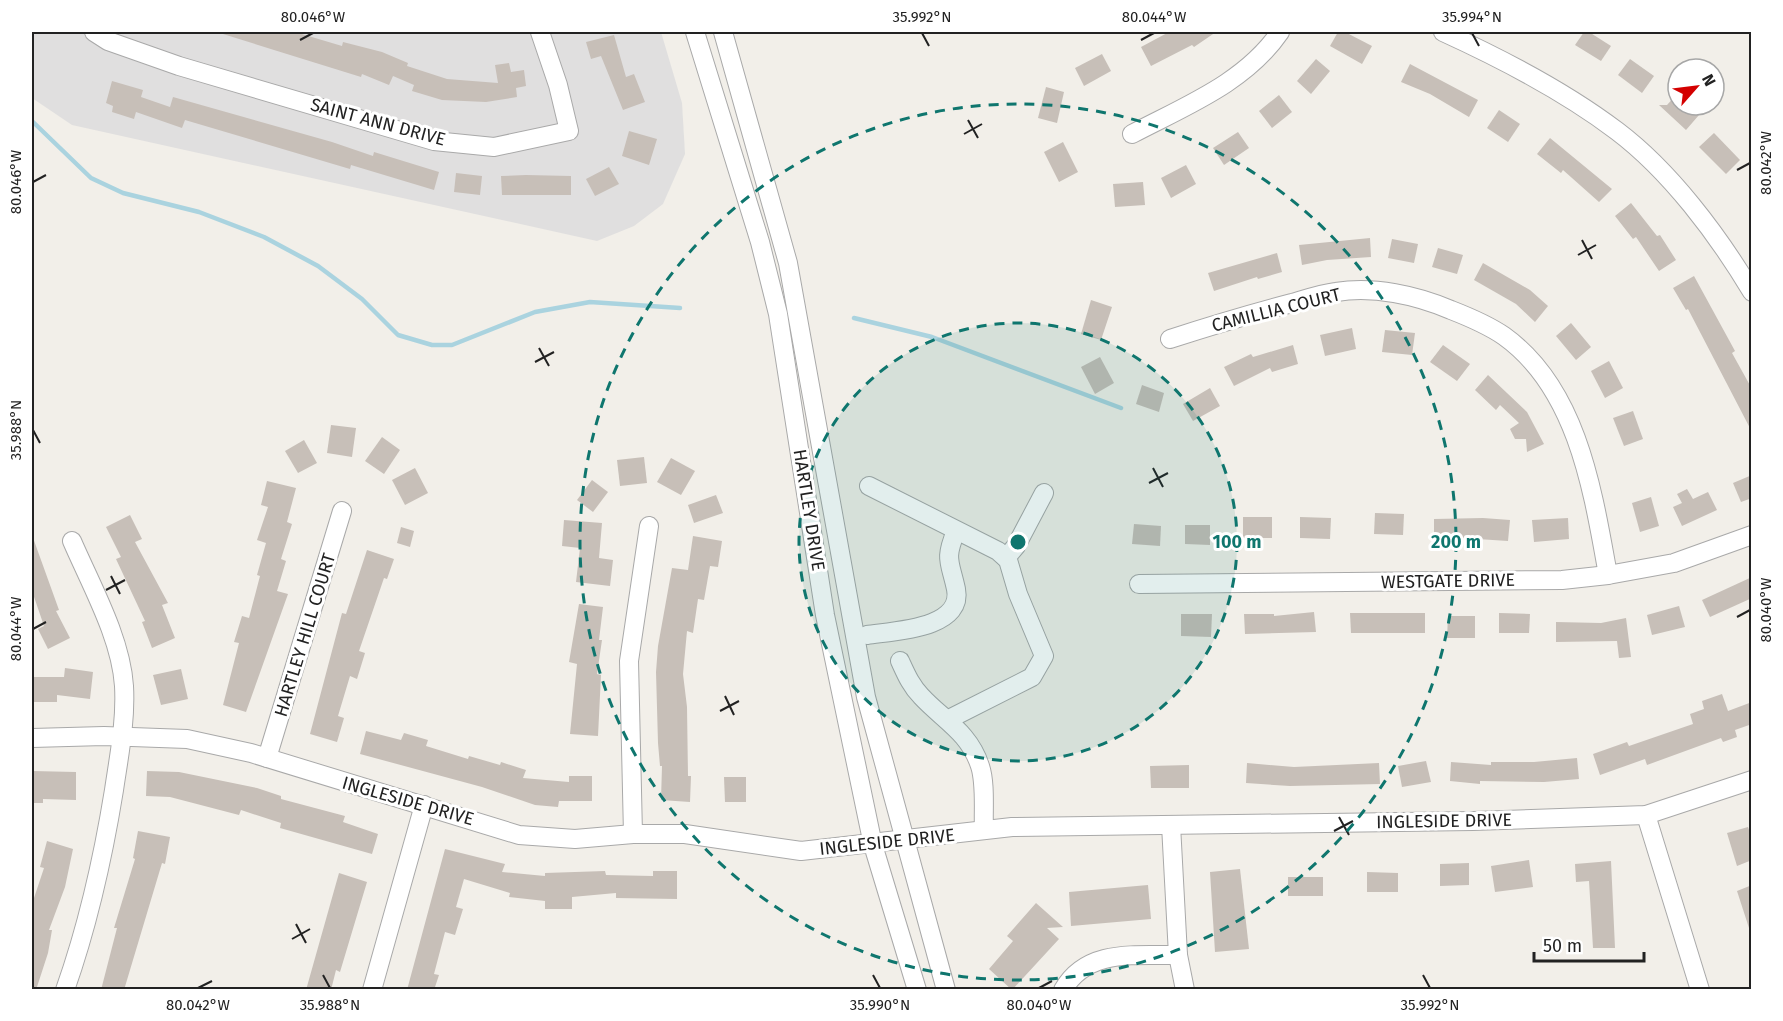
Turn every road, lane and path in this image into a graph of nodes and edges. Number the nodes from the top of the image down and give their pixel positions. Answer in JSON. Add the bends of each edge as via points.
{"nodes":[{"id":1,"x":94,"y":32,"type":"edge"},
{"id":2,"x":540,"y":32,"type":"edge"},
{"id":3,"x":695,"y":32,"type":"edge"},
{"id":4,"x":723,"y":32,"type":"edge"},
{"id":5,"x":1280,"y":32,"type":"edge"},
{"id":6,"x":1443,"y":32,"type":"edge"},
{"id":7,"x":1132,"y":134,"type":"dead end"},
{"id":8,"x":1752,"y":292,"type":"edge"},
{"id":9,"x":1170,"y":339,"type":"dead end"},
{"id":10,"x":869,"y":486,"type":"dead end"},
{"id":11,"x":1044,"y":493,"type":"dead end"},
{"id":12,"x":342,"y":511,"type":"dead end"},
{"id":13,"x":649,"y":526,"type":"dead end"},
{"id":14,"x":956,"y":531,"type":"junction"},
{"id":15,"x":1752,"y":535,"type":"edge"},
{"id":16,"x":72,"y":541,"type":"dead end"},
{"id":17,"x":1006,"y":558,"type":"junction"},
{"id":18,"x":1608,"y":575,"type":"junction"},
{"id":19,"x":1139,"y":584,"type":"dead end"},
{"id":20,"x":867,"y":635,"type":"dead end"},
{"id":21,"x":900,"y":661,"type":"dead end"},
{"id":22,"x":949,"y":719,"type":"junction"},
{"id":23,"x":123,"y":737,"type":"junction"},
{"id":24,"x":32,"y":738,"type":"edge"},
{"id":25,"x":267,"y":758,"type":"junction"},
{"id":26,"x":1752,"y":780,"type":"edge"},
{"id":27,"x":424,"y":806,"type":"junction"},
{"id":28,"x":1646,"y":814,"type":"junction"},
{"id":29,"x":1172,"y":825,"type":"junction"},
{"id":30,"x":984,"y":830,"type":"junction"},
{"id":31,"x":633,"y":834,"type":"junction"},
{"id":32,"x":906,"y":841,"type":"junction"},
{"id":33,"x":873,"y":845,"type":"junction"},
{"id":34,"x":1178,"y":955,"type":"junction"},
{"id":35,"x":65,"y":990,"type":"edge"},
{"id":36,"x":372,"y":990,"type":"edge"},
{"id":37,"x":917,"y":990,"type":"edge"},
{"id":38,"x":946,"y":990,"type":"edge"},
{"id":39,"x":1063,"y":990,"type":"edge"},
{"id":40,"x":1185,"y":990,"type":"edge"},
{"id":41,"x":1700,"y":990,"type":"edge"}],
"edges":[{"from":1,"to":2,"type":"street","name":"SAINT ANN DRIVE","via":[[108,41],[179,66],[434,141],[494,147],[568,131]]},
{"from":3,"to":33,"type":"street","name":"HARTLEY DRIVE","via":[[760,242],[778,314],[825,615]]},
{"from":4,"to":32,"type":"street","name":"HARTLEY DRIVE","via":[[788,263],[866,697]]},
{"from":5,"to":7,"type":"street","via":[[1229,84]]},
{"from":6,"to":8,"type":"street","via":[[1582,106],[1620,133],[1703,220]]},
{"from":9,"to":18,"type":"street","name":"CAMILLIA COURT","via":[[1336,292],[1423,298],[1477,321],[1504,336],[1520,351],[1564,409],[1579,442]]},
{"from":10,"to":14,"type":"street"},
{"from":11,"to":17,"type":"street"},
{"from":12,"to":25,"type":"street","name":"HARTLEY HILL COURT"},
{"from":13,"to":31,"type":"street","via":[[629,661]]},
{"from":14,"to":17,"type":"street"},
{"from":14,"to":20,"type":"street","via":[[948,550],[955,606],[932,624]]},
{"from":15,"to":18,"type":"street","name":"WESTGATE DRIVE","via":[[1674,563]]},
{"from":16,"to":23,"type":"street","via":[[110,629],[124,685]]},
{"from":17,"to":22,"type":"street","via":[[1044,656],[1032,677]]},
{"from":18,"to":19,"type":"street","name":"WESTGATE DRIVE","via":[[1562,580]]},
{"from":21,"to":22,"type":"street","via":[[922,698]]},
{"from":22,"to":30,"type":"street","via":[[981,767]]},
{"from":23,"to":24,"type":"street","name":"INGLESIDE DRIVE"},
{"from":23,"to":25,"type":"street","name":"INGLESIDE DRIVE","via":[[187,739]]},
{"from":23,"to":35,"type":"street","via":[[103,855]]},
{"from":25,"to":27,"type":"street","name":"INGLESIDE DRIVE"},
{"from":26,"to":28,"type":"street","name":"INGLESIDE DRIVE"},
{"from":27,"to":31,"type":"street","name":"INGLESIDE DRIVE","via":[[519,835],[575,839]]},
{"from":27,"to":36,"type":"street"},
{"from":28,"to":29,"type":"street","name":"INGLESIDE DRIVE"},
{"from":28,"to":41,"type":"street"},
{"from":29,"to":30,"type":"street","name":"INGLESIDE DRIVE"},
{"from":29,"to":34,"type":"street"},
{"from":30,"to":32,"type":"street","name":"INGLESIDE DRIVE"},
{"from":31,"to":33,"type":"street","name":"INGLESIDE DRIVE","via":[[685,834],[801,851]]},
{"from":32,"to":33,"type":"street","name":"INGLESIDE DRIVE"},
{"from":32,"to":38,"type":"street","name":"HARTLEY DRIVE"},
{"from":33,"to":37,"type":"street","name":"HARTLEY DRIVE"},
{"from":34,"to":39,"type":"street","via":[[1112,956],[1097,960],[1074,975]]},
{"from":34,"to":40,"type":"street"}]}
